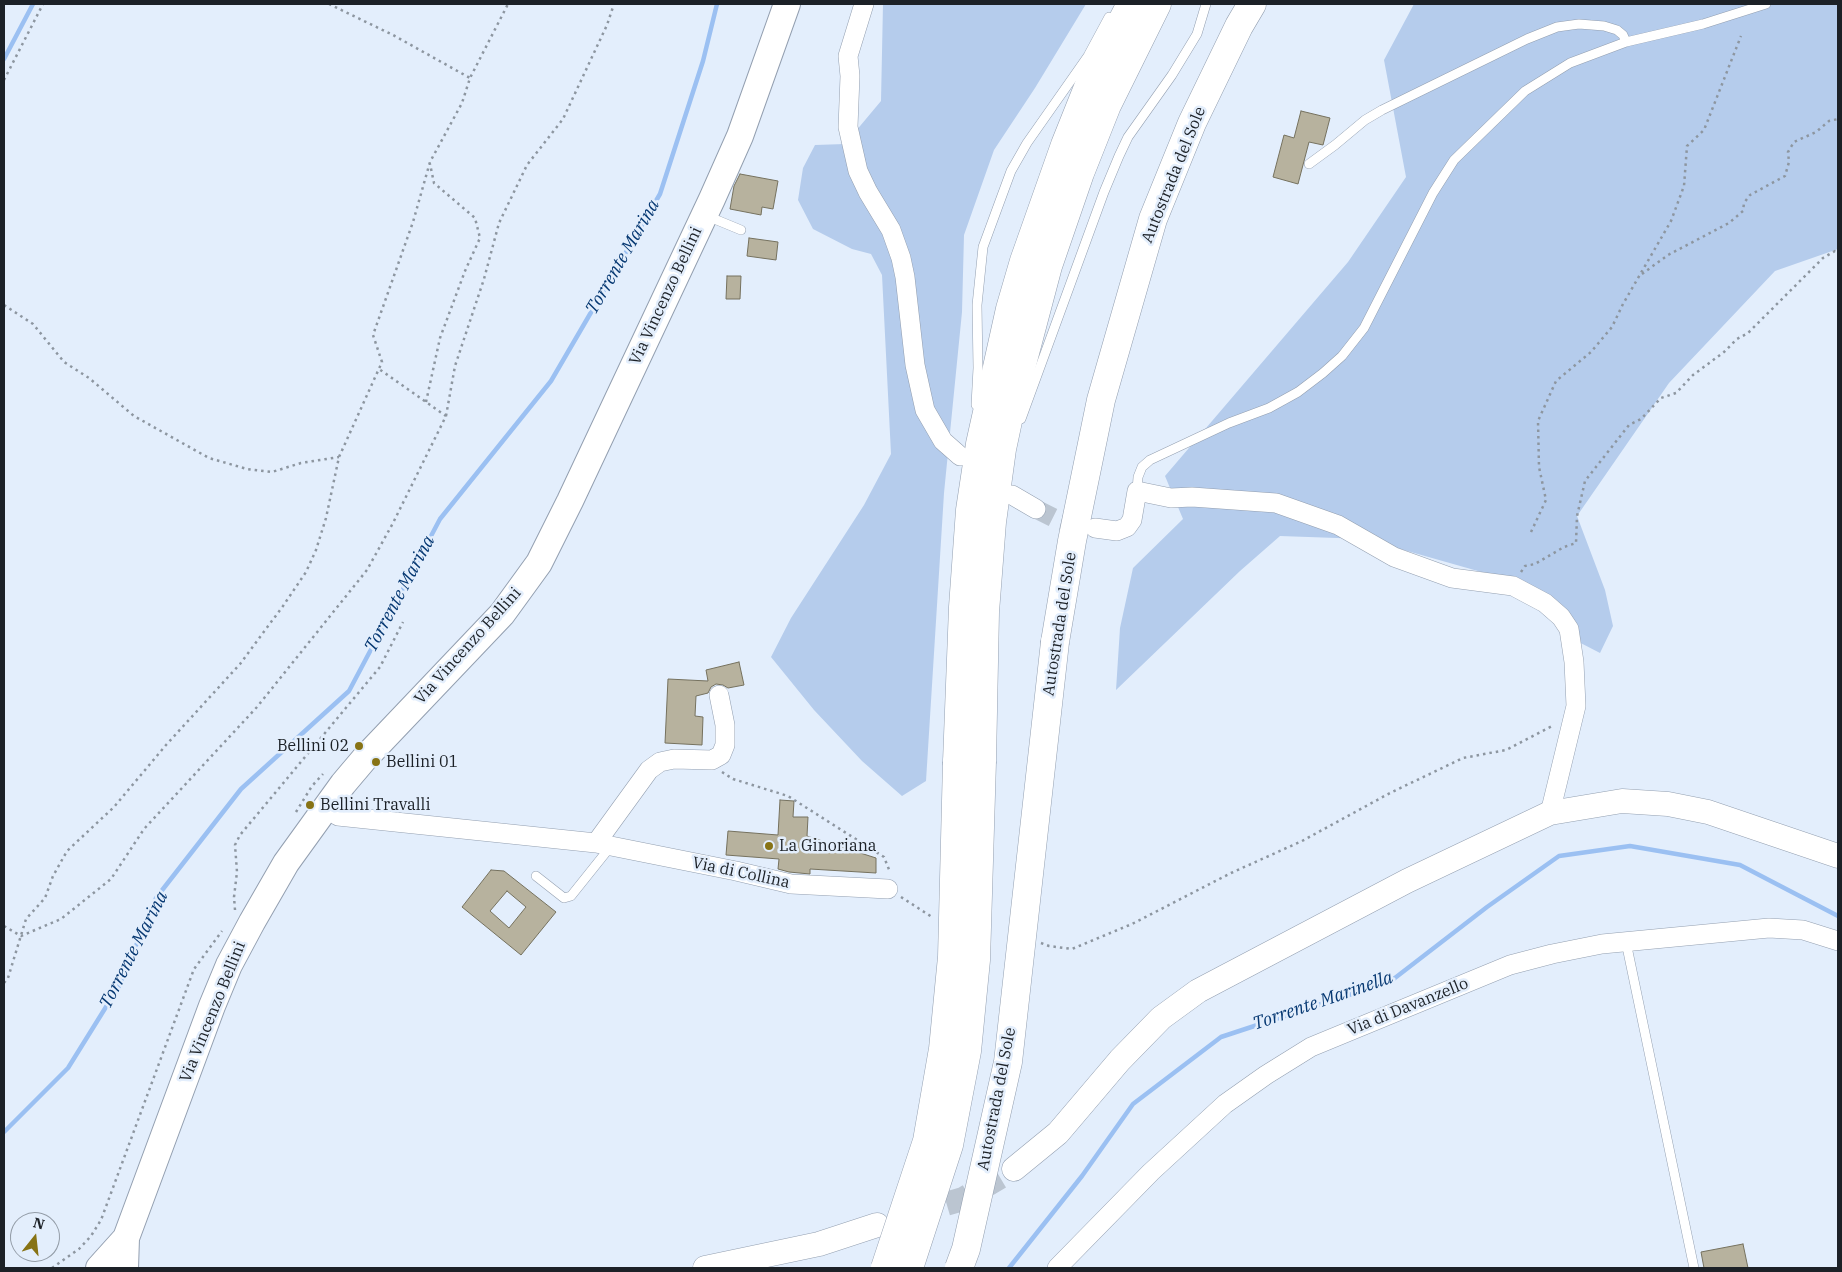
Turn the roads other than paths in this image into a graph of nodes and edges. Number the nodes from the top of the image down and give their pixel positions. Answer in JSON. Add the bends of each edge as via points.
{"nodes":[{"id":1,"x":787,"y":4,"type":"edge"},
{"id":2,"x":864,"y":4,"type":"edge"},
{"id":3,"x":1157,"y":4,"type":"edge"},
{"id":4,"x":1206,"y":4,"type":"edge"},
{"id":5,"x":1252,"y":4,"type":"edge"},
{"id":6,"x":1766,"y":4,"type":"edge"},
{"id":7,"x":1121,"y":8,"type":"edge"},
{"id":8,"x":1626,"y":42,"type":"junction"},
{"id":9,"x":1309,"y":164,"type":"dead end"},
{"id":10,"x":704,"y":215,"type":"junction"},
{"id":11,"x":741,"y":230,"type":"dead end"},
{"id":12,"x":975,"y":414,"type":"dead end"},
{"id":13,"x":966,"y":456,"type":"dead end"},
{"id":14,"x":965,"y":480,"type":"dead end"},
{"id":15,"x":1005,"y":486,"type":"junction"},
{"id":16,"x":1137,"y":491,"type":"junction"},
{"id":17,"x":1036,"y":510,"type":"tunnel mouth"},
{"id":18,"x":960,"y":517,"type":"dead end"},
{"id":19,"x":1095,"y":528,"type":"tunnel mouth"},
{"id":20,"x":957,"y":556,"type":"dead end"},
{"id":21,"x":963,"y":607,"type":"junction"},
{"id":22,"x":719,"y":695,"type":"dead end"},
{"id":23,"x":970,"y":761,"type":"junction"},
{"id":24,"x":318,"y":796,"type":"junction"},
{"id":25,"x":1550,"y":813,"type":"junction"},
{"id":26,"x":603,"y":844,"type":"junction"},
{"id":27,"x":1838,"y":856,"type":"edge"},
{"id":28,"x":536,"y":876,"type":"dead end"},
{"id":29,"x":888,"y":889,"type":"road end"},
{"id":30,"x":1626,"y":942,"type":"junction"},
{"id":31,"x":1838,"y":942,"type":"edge"},
{"id":32,"x":1014,"y":1169,"type":"tunnel mouth"},
{"id":33,"x":877,"y":1225,"type":"dead end"},
{"id":34,"x":126,"y":1238,"type":"junction"},
{"id":35,"x":770,"y":1261,"type":"edge"},
{"id":36,"x":99,"y":1268,"type":"edge"},
{"id":37,"x":125,"y":1268,"type":"edge"},
{"id":38,"x":705,"y":1268,"type":"edge"},
{"id":39,"x":885,"y":1268,"type":"edge"},
{"id":40,"x":909,"y":1268,"type":"edge"},
{"id":41,"x":959,"y":1268,"type":"edge"},
{"id":42,"x":1057,"y":1268,"type":"edge"},
{"id":43,"x":1694,"y":1268,"type":"edge"}],
"edges":[{"from":1,"to":10,"type":"main road","name":"Via Vincenzo Bellini","via":[[740,136]]},
{"from":2,"to":13,"type":"street","via":[[848,56],[848,127],[858,171],[891,230],[901,258],[914,365],[925,410],[943,441]]},
{"from":3,"to":15,"type":"highway","via":[[1107,105],[1048,266],[1012,402]]},
{"from":4,"to":15,"type":"lane","via":[[1197,34],[1128,137],[1119,156],[1017,428]]},
{"from":5,"to":41,"type":"highway","name":"Autostrada del Sole","bridge":true,"via":[[1192,124],[1153,219],[1101,400],[1055,642],[1008,1062]]},
{"from":6,"to":8,"type":"lane","via":[[1702,24]]},
{"from":7,"to":12,"type":"lane","via":[[1027,143],[1011,171],[983,247],[977,305]]},
{"from":7,"to":21,"type":"highway","via":[[1065,145],[1010,309],[980,444],[970,510]]},
{"from":8,"to":9,"type":"lane","via":[[1617,30],[1604,26],[1580,24],[1557,27],[1382,110]]},
{"from":8,"to":16,"type":"lane","via":[[1570,63],[1524,91],[1454,160],[1433,193],[1364,328],[1323,374],[1269,408],[1150,460],[1142,467]]},
{"from":10,"to":11,"type":"lane"},
{"from":10,"to":24,"type":"main road","name":"Via Vincenzo Bellini","via":[[570,501],[538,562],[502,614],[365,758]]},
{"from":14,"to":18,"type":"lane"},
{"from":15,"to":17,"type":"street"},
{"from":15,"to":23,"type":"highway","via":[[992,522]]},
{"from":16,"to":19,"type":"street","via":[[1132,520],[1127,528],[1117,531]]},
{"from":16,"to":25,"type":"street","via":[[1171,498],[1276,503],[1338,525],[1394,557],[1452,578],[1513,586],[1545,602],[1561,616],[1569,629],[1576,706]]},
{"from":20,"to":21,"type":"lane"},
{"from":21,"to":23,"type":"highway"},
{"from":22,"to":26,"type":"street","via":[[725,725],[725,745],[721,755],[712,760],[674,759],[660,762],[649,770]]},
{"from":23,"to":39,"type":"highway","bridge":true,"via":[[943,1049],[927,1141]]},
{"from":23,"to":40,"type":"highway","bridge":true,"via":[[976,960],[967,1051],[948,1145]]},
{"from":24,"to":26,"type":"street","name":"Via di Collina","via":[[338,816]]},
{"from":24,"to":34,"type":"main road","name":"Via Vincenzo Bellini","via":[[286,863],[229,965]]},
{"from":25,"to":27,"type":"street","via":[[1622,801],[1668,804],[1708,812]]},
{"from":25,"to":32,"type":"street","via":[[1407,880],[1198,990],[1161,1018],[1120,1060],[1058,1133]]},
{"from":26,"to":28,"type":"lane","via":[[571,896],[564,898]]},
{"from":26,"to":29,"type":"street","name":"Via di Collina","via":[[791,884]]},
{"from":30,"to":31,"type":"street","name":"Via di Davanzello","via":[[1769,928],[1803,930]]},
{"from":30,"to":42,"type":"street","name":"Via di Davanzello","via":[[1602,944],[1510,965],[1312,1047],[1225,1104],[1151,1172]]},
{"from":30,"to":43,"type":"lane"},
{"from":33,"to":35,"type":"street"},
{"from":34,"to":36,"type":"main road","name":"Via Vincenzo Bellini"},
{"from":34,"to":37,"type":"main road","name":"Via Vincenzo Bellini"},
{"from":35,"to":38,"type":"street"}]}
